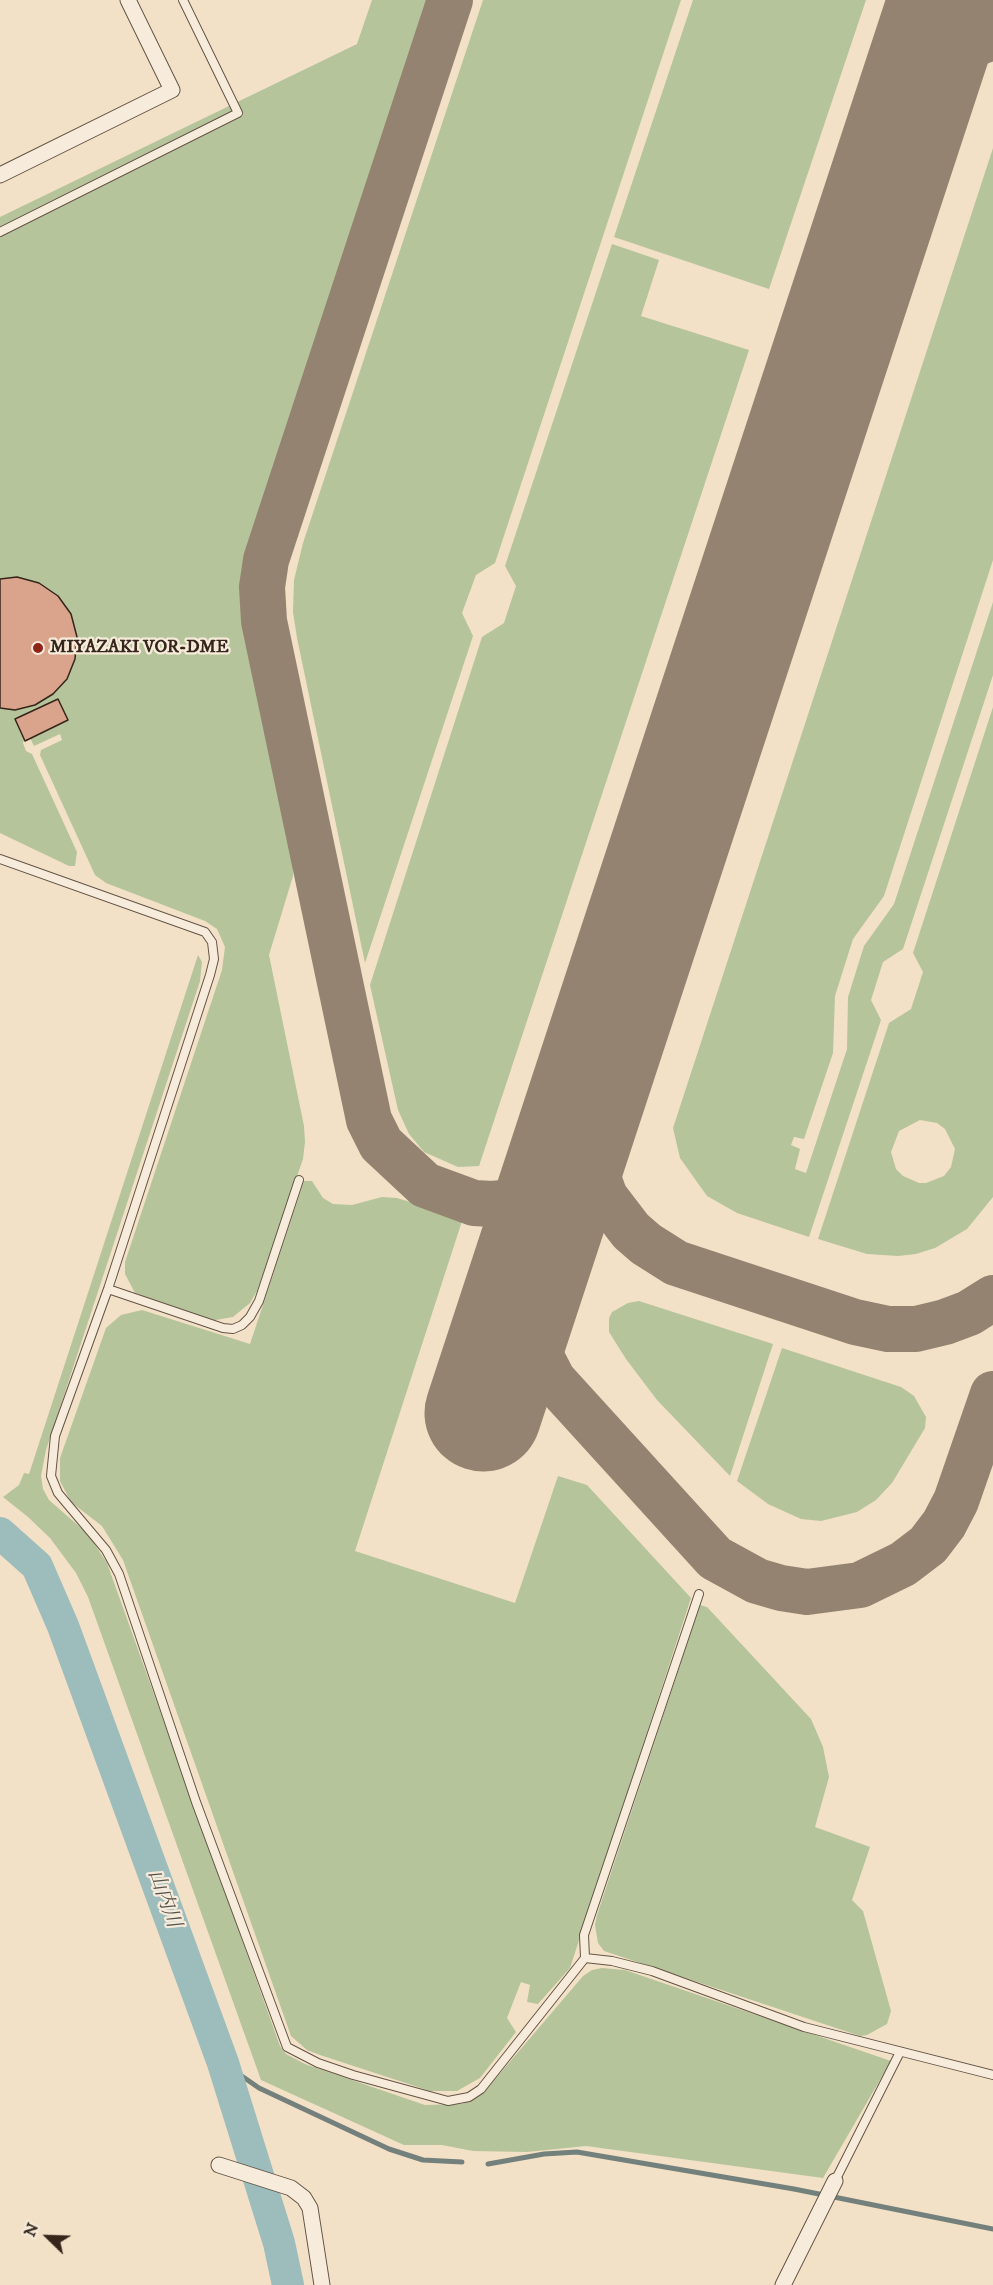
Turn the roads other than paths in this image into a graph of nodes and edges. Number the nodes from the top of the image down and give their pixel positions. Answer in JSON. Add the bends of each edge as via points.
{"nodes":[{"id":1,"x":128,"y":0,"type":"edge"},
{"id":2,"x":183,"y":0,"type":"edge"},
{"id":3,"x":0,"y":175,"type":"edge"},
{"id":4,"x":0,"y":232,"type":"edge"},
{"id":5,"x":0,"y":859,"type":"edge"},
{"id":6,"x":299,"y":1180,"type":"dead end"},
{"id":7,"x":108,"y":1289,"type":"junction"},
{"id":8,"x":699,"y":1594,"type":"dead end"},
{"id":9,"x":585,"y":1958,"type":"junction"},
{"id":10,"x":900,"y":2052,"type":"junction"},
{"id":11,"x":993,"y":2074,"type":"edge"},
{"id":12,"x":219,"y":2164,"type":"dead end"},
{"id":13,"x":835,"y":2181,"type":"joint"},
{"id":14,"x":322,"y":2285,"type":"edge"},
{"id":15,"x":783,"y":2285,"type":"edge"}],
"edges":[{"from":1,"to":3,"type":"street","via":[[172,90]]},
{"from":2,"to":4,"type":"lane","via":[[238,113]]},
{"from":5,"to":7,"type":"lane","via":[[206,932],[212,942],[214,959],[210,975]]},
{"from":6,"to":7,"type":"lane","via":[[258,1301],[242,1325],[223,1328]]},
{"from":7,"to":9,"type":"lane","via":[[55,1437],[51,1476],[58,1493],[106,1550],[119,1574],[196,1802],[286,2047],[318,2063],[447,2100],[469,2097],[508,2058]]},
{"from":8,"to":9,"type":"lane","via":[[584,1935]]},
{"from":9,"to":10,"type":"lane","via":[[652,1971],[804,2027]]},
{"from":10,"to":11,"type":"lane"},
{"from":10,"to":13,"type":"lane"},
{"from":12,"to":14,"type":"street","via":[[291,2188],[304,2198],[310,2208]]},
{"from":13,"to":15,"type":"street"}]}
